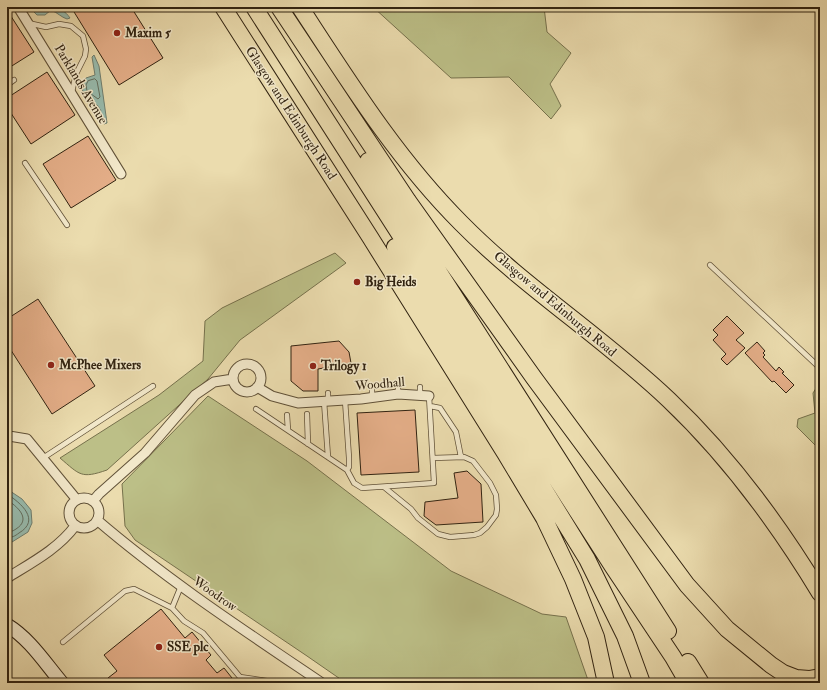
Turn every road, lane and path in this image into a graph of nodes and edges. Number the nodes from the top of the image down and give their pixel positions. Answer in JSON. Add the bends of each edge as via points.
{"nodes":[{"id":1,"x":18,"y":7,"type":"edge"},
{"id":2,"x":223,"y":7,"type":"edge"},
{"id":3,"x":246,"y":7,"type":"edge"},
{"id":4,"x":254,"y":7,"type":"edge"},
{"id":5,"x":269,"y":7,"type":"edge"},
{"id":6,"x":279,"y":7,"type":"edge"},
{"id":7,"x":300,"y":7,"type":"edge"},
{"id":8,"x":28,"y":23,"type":"junction"},
{"id":9,"x":14,"y":80,"type":"dead end"},
{"id":10,"x":7,"y":85,"type":"edge"},
{"id":11,"x":72,"y":93,"type":"junction"},
{"id":12,"x":25,"y":163,"type":"dead end"},
{"id":13,"x":121,"y":174,"type":"dead end"},
{"id":14,"x":67,"y":224,"type":"dead end"},
{"id":15,"x":710,"y":265,"type":"dead end"},
{"id":16,"x":466,"y":336,"type":"junction"},
{"id":17,"x":820,"y":368,"type":"edge"},
{"id":18,"x":233,"y":379,"type":"junction"},
{"id":19,"x":153,"y":386,"type":"dead end"},
{"id":20,"x":372,"y":386,"type":"dead end"},
{"id":21,"x":257,"y":387,"type":"junction"},
{"id":22,"x":423,"y":392,"type":"joint"},
{"id":23,"x":372,"y":397,"type":"junction"},
{"id":24,"x":327,"y":398,"type":"junction"},
{"id":25,"x":345,"y":400,"type":"junction"},
{"id":26,"x":430,"y":406,"type":"junction"},
{"id":27,"x":256,"y":409,"type":"dead end"},
{"id":28,"x":287,"y":414,"type":"dead end"},
{"id":29,"x":307,"y":414,"type":"dead end"},
{"id":30,"x":288,"y":430,"type":"junction"},
{"id":31,"x":7,"y":437,"type":"edge"},
{"id":32,"x":308,"y":444,"type":"junction"},
{"id":33,"x":328,"y":457,"type":"junction"},
{"id":34,"x":460,"y":457,"type":"junction"},
{"id":35,"x":43,"y":458,"type":"junction"},
{"id":36,"x":433,"y":458,"type":"junction"},
{"id":37,"x":347,"y":470,"type":"junction"},
{"id":38,"x":384,"y":487,"type":"junction"},
{"id":39,"x":77,"y":500,"type":"junction"},
{"id":40,"x":93,"y":501,"type":"junction"},
{"id":41,"x":97,"y":520,"type":"junction"},
{"id":42,"x":76,"y":526,"type":"junction"},
{"id":43,"x":577,"y":542,"type":"junction"},
{"id":44,"x":7,"y":578,"type":"edge"},
{"id":45,"x":181,"y":586,"type":"junction"},
{"id":46,"x":820,"y":593,"type":"edge"},
{"id":47,"x":172,"y":608,"type":"junction"},
{"id":48,"x":7,"y":625,"type":"edge"},
{"id":49,"x":63,"y":642,"type":"dead end"},
{"id":50,"x":820,"y":676,"type":"edge"},
{"id":51,"x":62,"y":683,"type":"edge"},
{"id":52,"x":280,"y":683,"type":"edge"},
{"id":53,"x":322,"y":683,"type":"edge"},
{"id":54,"x":606,"y":683,"type":"edge"},
{"id":55,"x":642,"y":683,"type":"edge"},
{"id":56,"x":688,"y":683,"type":"edge"},
{"id":57,"x":701,"y":683,"type":"edge"}],
"edges":[{"from":1,"to":8,"type":"street","name":"Parklands Avenue"},
{"from":2,"to":54,"type":"highway","name":"Glasgow and Edinburgh Road","via":[[544,518],[573,579],[596,637]]},
{"from":3,"to":43,"type":"highway"},
{"from":4,"to":16,"type":"highway"},
{"from":5,"to":57,"type":"highway"},
{"from":6,"to":50,"type":"highway","via":[[408,201],[534,378],[687,585],[727,629],[770,665],[796,678],[809,679]]},
{"from":7,"to":46,"type":"highway","name":"Glasgow and Edinburgh Road","via":[[394,146],[430,189],[461,223],[509,268],[635,370],[698,429],[760,502]]},
{"from":8,"to":11,"type":"street","name":"Parklands Avenue"},
{"from":8,"to":11,"type":"lane","via":[[46,27],[58,24],[71,26],[83,36],[85,56],[76,74]]},
{"from":9,"to":10,"type":"lane"},
{"from":11,"to":13,"type":"street","name":"Parklands Avenue"},
{"from":12,"to":14,"type":"lane"},
{"from":15,"to":17,"type":"lane"},
{"from":16,"to":43,"type":"highway","via":[[477,364],[550,486],[571,524]]},
{"from":16,"to":56,"type":"highway"},
{"from":18,"to":21,"type":"street","via":[[235,385],[242,390],[251,391]]},
{"from":18,"to":21,"type":"street","via":[[238,366],[251,364],[260,374]]},
{"from":18,"to":40,"type":"street","via":[[214,382],[195,395],[145,453]]},
{"from":19,"to":35,"type":"lane"},
{"from":20,"to":23,"type":"lane"},
{"from":21,"to":24,"type":"street","name":"Woodhall","via":[[272,396],[298,403]]},
{"from":22,"to":23,"type":"street","name":"Woodhall","via":[[398,389]]},
{"from":22,"to":26,"type":"lane","name":"Woodhall"},
{"from":23,"to":25,"type":"street","name":"Woodhall"},
{"from":24,"to":25,"type":"street","name":"Woodhall"},
{"from":24,"to":33,"type":"lane"},
{"from":25,"to":37,"type":"lane","via":[[349,467]]},
{"from":26,"to":34,"type":"lane","via":[[440,408],[456,432]]},
{"from":26,"to":36,"type":"lane","name":"Woodhall"},
{"from":27,"to":30,"type":"lane"},
{"from":28,"to":30,"type":"lane"},
{"from":29,"to":32,"type":"lane"},
{"from":30,"to":32,"type":"lane"},
{"from":31,"to":35,"type":"street","via":[[27,439]]},
{"from":32,"to":33,"type":"lane"},
{"from":33,"to":37,"type":"lane"},
{"from":34,"to":36,"type":"lane"},
{"from":34,"to":38,"type":"lane","via":[[473,461],[496,495],[496,515],[480,533],[450,537],[438,534]]},
{"from":35,"to":39,"type":"street"},
{"from":36,"to":38,"type":"lane","name":"Woodhall","via":[[434,483]]},
{"from":37,"to":38,"type":"lane","name":"Woodhall","via":[[354,483],[362,488]]},
{"from":39,"to":40,"type":"street","via":[[86,498]]},
{"from":39,"to":42,"type":"street","via":[[73,502],[69,511],[70,520]]},
{"from":40,"to":41,"type":"street","via":[[98,511]]},
{"from":41,"to":42,"type":"street","via":[[86,528]]},
{"from":41,"to":45,"type":"street","name":"Woodrow"},
{"from":42,"to":44,"type":"street","via":[[46,554]]},
{"from":43,"to":55,"type":"highway","via":[[625,636]]},
{"from":45,"to":47,"type":"lane"},
{"from":45,"to":53,"type":"street","name":"Woodrow"},
{"from":47,"to":49,"type":"lane","via":[[134,589],[125,591]]},
{"from":47,"to":52,"type":"lane","via":[[184,621],[203,633],[240,677]]},
{"from":48,"to":51,"type":"street","via":[[29,643]]}]}
